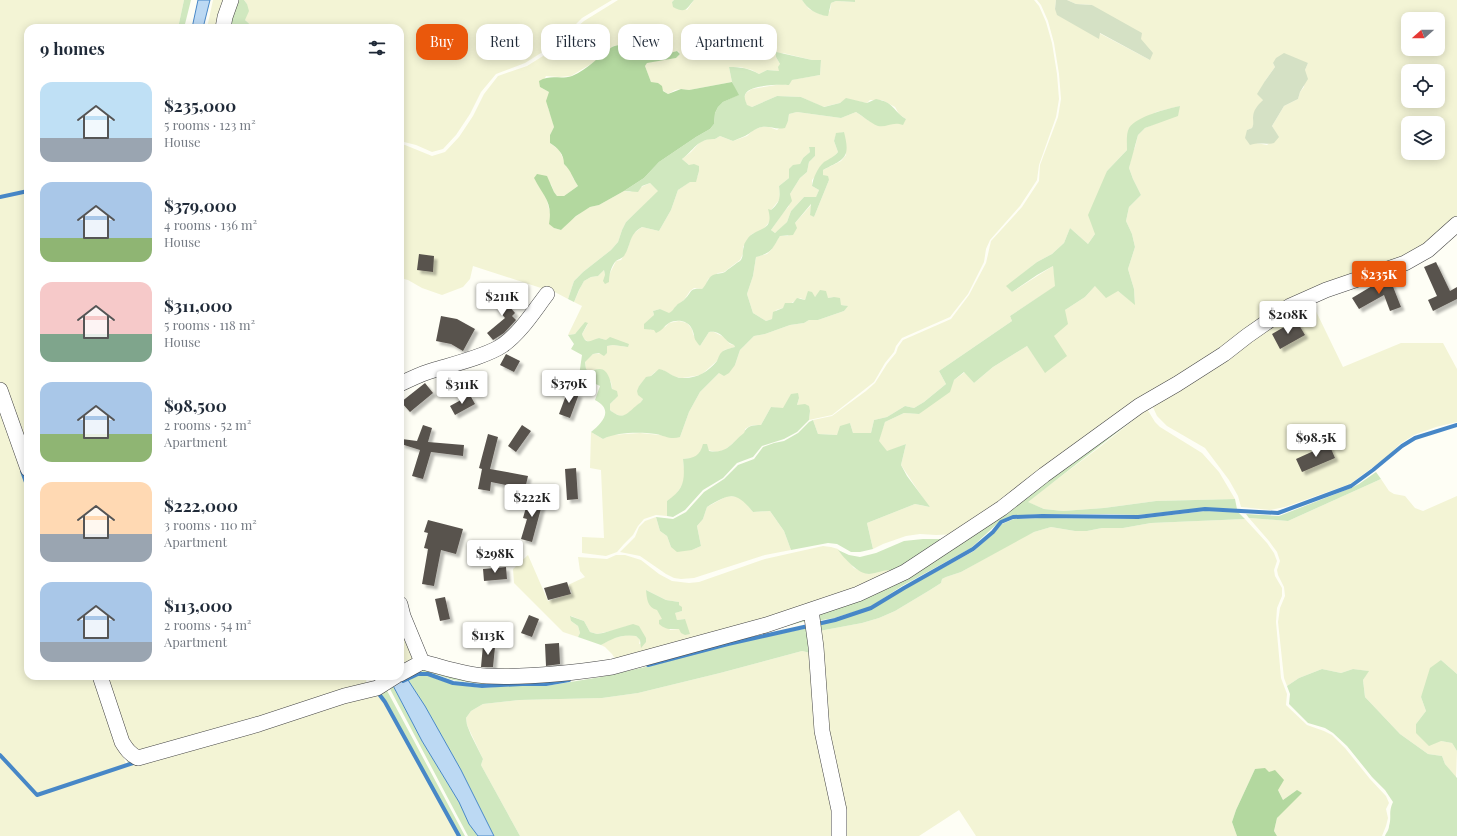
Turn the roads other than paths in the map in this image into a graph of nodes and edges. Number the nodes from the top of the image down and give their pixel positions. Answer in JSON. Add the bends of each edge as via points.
{"nodes":[{"id":1,"x":232,"y":0,"type":"edge"},
{"id":2,"x":224,"y":24,"type":"edge"},
{"id":3,"x":1457,"y":224,"type":"edge"},
{"id":4,"x":547,"y":294,"type":"dead end"},
{"id":5,"x":404,"y":382,"type":"edge"},
{"id":6,"x":0,"y":390,"type":"edge"},
{"id":7,"x":24,"y":458,"type":"edge"},
{"id":8,"x":812,"y":618,"type":"junction"},
{"id":9,"x":404,"y":622,"type":"edge"},
{"id":10,"x":411,"y":668,"type":"edge"},
{"id":11,"x":101,"y":680,"type":"edge"},
{"id":12,"x":390,"y":680,"type":"edge"},
{"id":13,"x":839,"y":836,"type":"edge"}],
"edges":[{"from":1,"to":2,"type":"street"},
{"from":3,"to":8,"type":"street","via":[[1428,250],[1405,263],[1326,290],[1290,306],[1224,354],[1139,406],[1002,508],[904,572]]},
{"from":4,"to":5,"type":"street","via":[[518,331],[503,344]]},
{"from":6,"to":7,"type":"street"},
{"from":8,"to":10,"type":"street","via":[[766,625],[612,667],[587,671],[485,676]]},
{"from":8,"to":13,"type":"street","via":[[822,731],[839,810]]},
{"from":9,"to":10,"type":"street"},
{"from":11,"to":12,"type":"street","via":[[122,742],[132,756],[138,758],[376,688]]}]}
